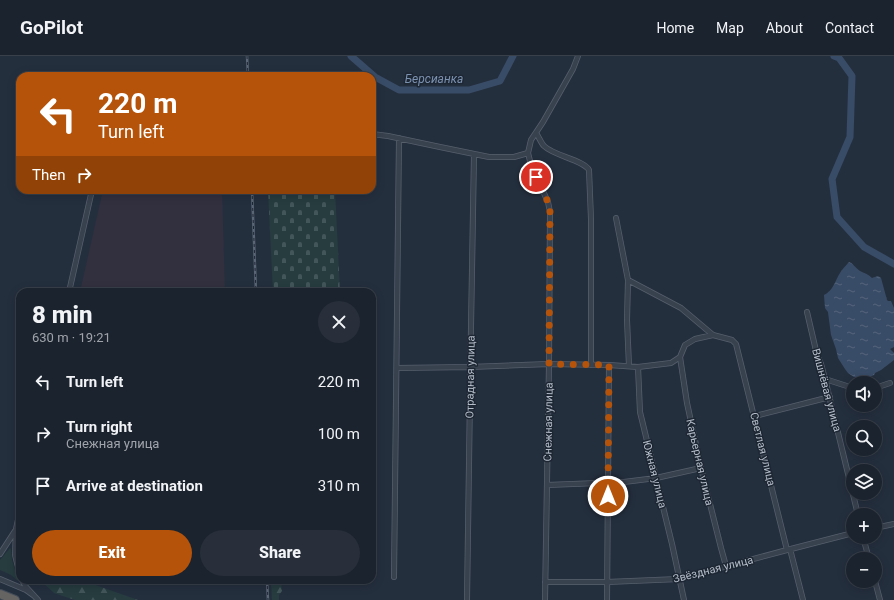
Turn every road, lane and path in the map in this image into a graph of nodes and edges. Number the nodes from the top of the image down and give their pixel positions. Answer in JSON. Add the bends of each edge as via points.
{"nodes":[{"id":1,"x":578,"y":56,"type":"edge"},
{"id":2,"x":536,"y":133,"type":"junction"},
{"id":3,"x":376,"y":135,"type":"edge"},
{"id":4,"x":400,"y":138,"type":"junction"},
{"id":5,"x":528,"y":153,"type":"junction"},
{"id":6,"x":474,"y":154,"type":"junction"},
{"id":7,"x":91,"y":194,"type":"edge"},
{"id":8,"x":616,"y":218,"type":"dead end"},
{"id":9,"x":628,"y":280,"type":"junction"},
{"id":10,"x":70,"y":288,"type":"edge"},
{"id":11,"x":807,"y":312,"type":"dead end"},
{"id":12,"x":713,"y":335,"type":"junction"},
{"id":13,"x":680,"y":357,"type":"junction"},
{"id":14,"x":549,"y":364,"type":"junction"},
{"id":15,"x":591,"y":365,"type":"junction"},
{"id":16,"x":609,"y":365,"type":"junction"},
{"id":17,"x":629,"y":366,"type":"junction"},
{"id":18,"x":470,"y":367,"type":"junction"},
{"id":19,"x":638,"y":367,"type":"junction"},
{"id":20,"x":397,"y":368,"type":"junction"},
{"id":21,"x":825,"y":379,"type":"junction"},
{"id":22,"x":890,"y":383,"type":"dead end"},
{"id":23,"x":846,"y":386,"type":"edge"},
{"id":24,"x":882,"y":386,"type":"edge"},
{"id":25,"x":830,"y":397,"type":"junction"},
{"id":26,"x":754,"y":416,"type":"junction"},
{"id":27,"x":701,"y":468,"type":"junction"},
{"id":28,"x":656,"y":478,"type":"junction"},
{"id":29,"x":608,"y":482,"type":"junction"},
{"id":30,"x":547,"y":485,"type":"junction"},
{"id":31,"x":856,"y":508,"type":"edge"},
{"id":32,"x":894,"y":524,"type":"edge"},
{"id":33,"x":882,"y":527,"type":"edge"},
{"id":34,"x":16,"y":529,"type":"joint"},
{"id":35,"x":846,"y":535,"type":"edge"},
{"id":36,"x":788,"y":549,"type":"junction"},
{"id":37,"x":0,"y":554,"type":"edge"},
{"id":38,"x":16,"y":559,"type":"edge"},
{"id":39,"x":726,"y":566,"type":"junction"},
{"id":40,"x":394,"y":577,"type":"dead end"},
{"id":41,"x":0,"y":578,"type":"edge"},
{"id":42,"x":679,"y":579,"type":"junction"},
{"id":43,"x":545,"y":582,"type":"junction"},
{"id":44,"x":607,"y":582,"type":"junction"},
{"id":45,"x":24,"y":584,"type":"edge"},
{"id":46,"x":877,"y":588,"type":"edge"},
{"id":47,"x":0,"y":594,"type":"edge"},
{"id":48,"x":33,"y":595,"type":"junction"},
{"id":49,"x":15,"y":600,"type":"edge"},
{"id":50,"x":38,"y":600,"type":"edge"},
{"id":51,"x":467,"y":600,"type":"edge"},
{"id":52,"x":545,"y":600,"type":"edge"},
{"id":53,"x":607,"y":600,"type":"edge"},
{"id":54,"x":684,"y":600,"type":"edge"},
{"id":55,"x":803,"y":600,"type":"edge"},
{"id":56,"x":880,"y":600,"type":"edge"}],
"edges":[{"from":1,"to":2,"type":"street"},
{"from":2,"to":5,"type":"street","via":[[531,140]]},
{"from":2,"to":15,"type":"street","via":[[544,147],[581,163],[589,170]]},
{"from":3,"to":4,"type":"street"},
{"from":4,"to":6,"type":"street"},
{"from":4,"to":20,"type":"street"},
{"from":5,"to":6,"type":"street","via":[[514,157]]},
{"from":5,"to":14,"type":"street","name":"Снежная улица","via":[[550,212]]},
{"from":6,"to":18,"type":"street","name":"Отрадная улица"},
{"from":7,"to":10,"type":"street"},
{"from":8,"to":9,"type":"street"},
{"from":9,"to":12,"type":"street","via":[[681,308]]},
{"from":9,"to":17,"type":"street"},
{"from":11,"to":21,"type":"street","name":"Вишнёвая улица","via":[[816,354]]},
{"from":12,"to":13,"type":"street","via":[[695,339],[685,345]]},
{"from":12,"to":26,"type":"street","name":"Светлая улица","via":[[732,340],[736,344]]},
{"from":13,"to":19,"type":"street","via":[[671,363]]},
{"from":13,"to":27,"type":"street","name":"Карьерная улица"},
{"from":14,"to":15,"type":"street"},
{"from":14,"to":18,"type":"street"},
{"from":14,"to":30,"type":"street","name":"Снежная улица"},
{"from":15,"to":16,"type":"street"},
{"from":16,"to":17,"type":"street"},
{"from":16,"to":29,"type":"street"},
{"from":17,"to":19,"type":"street"},
{"from":18,"to":20,"type":"street"},
{"from":18,"to":51,"type":"street","name":"Отрадная улица"},
{"from":19,"to":28,"type":"street","name":"Южная улица","via":[[640,412]]},
{"from":20,"to":40,"type":"street"},
{"from":21,"to":23,"type":"street"},
{"from":21,"to":25,"type":"street","name":"Вишнёвая улица"},
{"from":22,"to":24,"type":"street"},
{"from":25,"to":26,"type":"street"},
{"from":25,"to":31,"type":"street","name":"Вишнёвая улица"},
{"from":26,"to":36,"type":"street","name":"Светлая улица"},
{"from":27,"to":28,"type":"street"},
{"from":27,"to":39,"type":"street","name":"Карьерная улица"},
{"from":28,"to":29,"type":"street"},
{"from":28,"to":42,"type":"street","name":"Южная улица"},
{"from":29,"to":30,"type":"street"},
{"from":29,"to":44,"type":"street"},
{"from":30,"to":43,"type":"street","name":"Снежная улица"},
{"from":32,"to":33,"type":"street"},
{"from":34,"to":37,"type":"street"},
{"from":34,"to":38,"type":"street"},
{"from":35,"to":36,"type":"street","name":"Звёздная улица"},
{"from":36,"to":39,"type":"street","name":"Звёздная улица"},
{"from":36,"to":55,"type":"street","name":"Светлая улица"},
{"from":39,"to":42,"type":"street","name":"Звёздная улица"},
{"from":41,"to":48,"type":"street"},
{"from":42,"to":44,"type":"street","name":"Звёздная улица"},
{"from":42,"to":54,"type":"street","name":"Южная улица"},
{"from":43,"to":44,"type":"street","name":"Звёздная улица"},
{"from":43,"to":52,"type":"street","name":"Снежная улица"},
{"from":44,"to":53,"type":"street"},
{"from":45,"to":48,"type":"street"},
{"from":46,"to":56,"type":"street"},
{"from":47,"to":49,"type":"highway"},
{"from":48,"to":50,"type":"street"}]}
